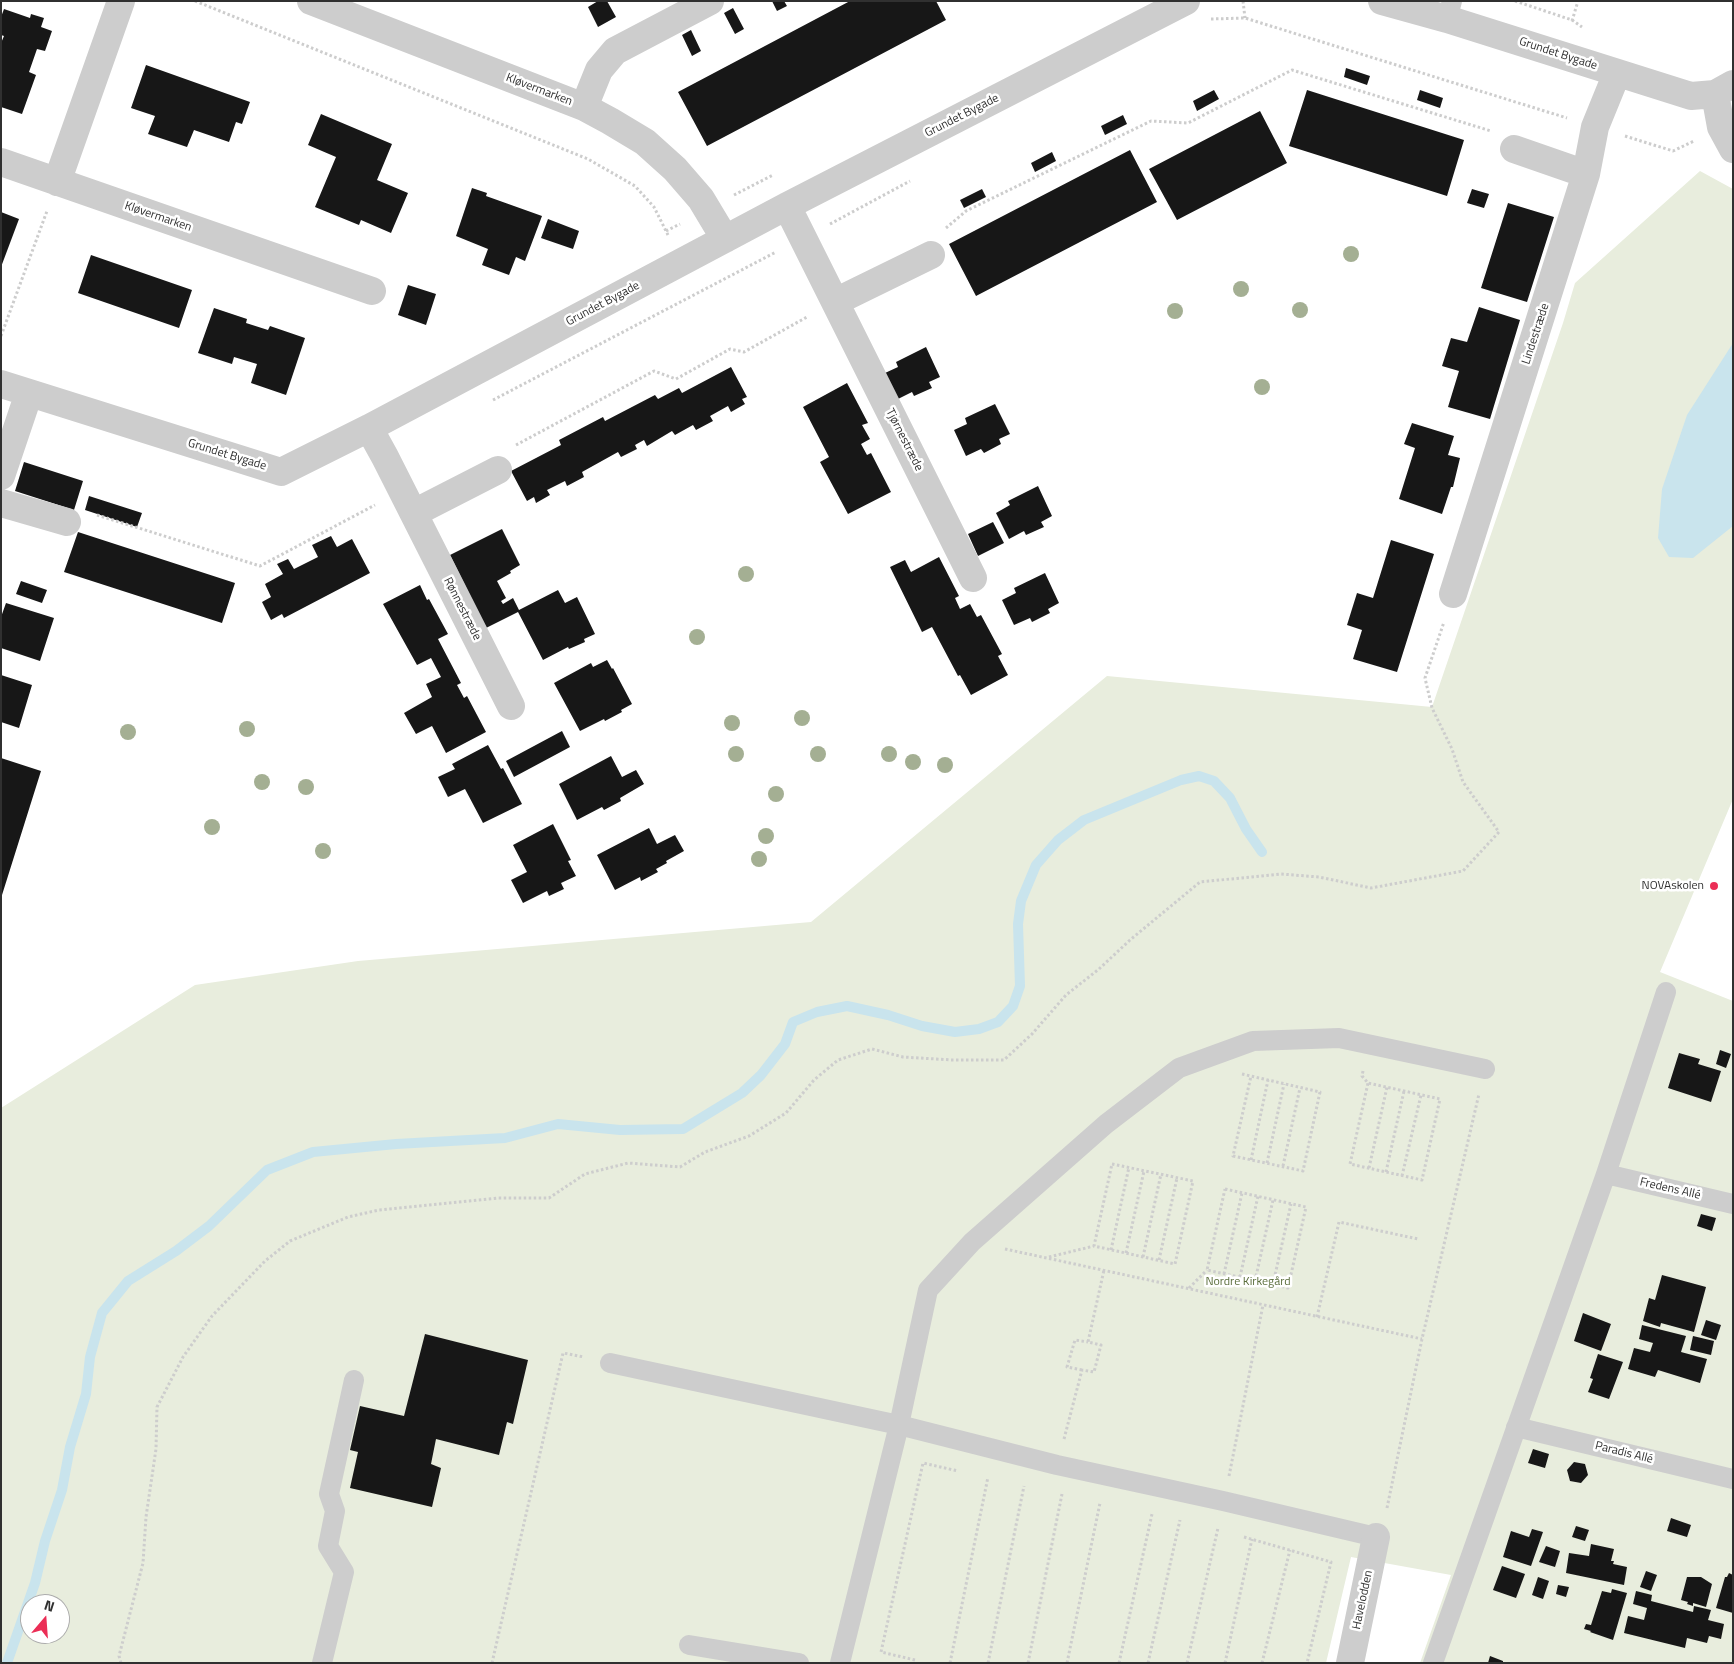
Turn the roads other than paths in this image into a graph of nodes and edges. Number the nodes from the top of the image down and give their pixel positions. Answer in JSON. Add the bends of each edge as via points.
{"nodes":[{"id":1,"x":120,"y":1,"type":"edge"},
{"id":2,"x":311,"y":1,"type":"edge"},
{"id":3,"x":710,"y":1,"type":"edge"},
{"id":4,"x":1186,"y":1,"type":"edge"},
{"id":5,"x":1382,"y":1,"type":"edge"},
{"id":6,"x":1450,"y":10,"type":"edge"},
{"id":7,"x":1617,"y":73,"type":"junction"},
{"id":8,"x":1724,"y":89,"type":"edge"},
{"id":9,"x":584,"y":107,"type":"junction"},
{"id":10,"x":1727,"y":138,"type":"edge"},
{"id":11,"x":1514,"y":149,"type":"road end"},
{"id":12,"x":1,"y":162,"type":"edge"},
{"id":13,"x":1586,"y":174,"type":"junction"},
{"id":14,"x":57,"y":182,"type":"junction"},
{"id":15,"x":787,"y":206,"type":"junction"},
{"id":16,"x":725,"y":239,"type":"junction"},
{"id":17,"x":931,"y":255,"type":"road end"},
{"id":18,"x":372,"y":291,"type":"dead end"},
{"id":19,"x":835,"y":302,"type":"junction"},
{"id":20,"x":1,"y":384,"type":"edge"},
{"id":21,"x":29,"y":393,"type":"junction"},
{"id":22,"x":369,"y":428,"type":"junction"},
{"id":23,"x":498,"y":470,"type":"road end"},
{"id":24,"x":1,"y":476,"type":"edge"},
{"id":25,"x":408,"y":502,"type":"junction"},
{"id":26,"x":1,"y":503,"type":"edge"},
{"id":27,"x":67,"y":522,"type":"road end"},
{"id":28,"x":973,"y":578,"type":"dead end"},
{"id":29,"x":1453,"y":594,"type":"road end"},
{"id":30,"x":511,"y":706,"type":"dead end"},
{"id":31,"x":1666,"y":992,"type":"dead end"},
{"id":32,"x":1485,"y":1069,"type":"road end"},
{"id":33,"x":1606,"y":1174,"type":"junction"},
{"id":34,"x":1733,"y":1204,"type":"edge"},
{"id":35,"x":610,"y":1363,"type":"road end"},
{"id":36,"x":354,"y":1380,"type":"dead end"},
{"id":37,"x":899,"y":1426,"type":"junction"},
{"id":38,"x":1516,"y":1427,"type":"junction"},
{"id":39,"x":1733,"y":1479,"type":"edge"},
{"id":40,"x":1376,"y":1536,"type":"joint"},
{"id":41,"x":689,"y":1645,"type":"dead end"},
{"id":42,"x":322,"y":1663,"type":"edge"},
{"id":43,"x":799,"y":1663,"type":"edge"},
{"id":44,"x":840,"y":1663,"type":"edge"},
{"id":45,"x":1350,"y":1663,"type":"edge"},
{"id":46,"x":1433,"y":1663,"type":"edge"}],
"edges":[{"from":1,"to":14,"type":"street"},
{"from":2,"to":9,"type":"street","name":"Kløvermarken"},
{"from":3,"to":9,"type":"street","via":[[615,51],[599,70]]},
{"from":4,"to":15,"type":"street","name":"Grundet Bygade"},
{"from":5,"to":6,"type":"street","name":"Grundet Bygade"},
{"from":6,"to":7,"type":"street","name":"Grundet Bygade"},
{"from":7,"to":8,"type":"street","name":"Grundet Bygade","via":[[1691,96]]},
{"from":7,"to":13,"type":"street","name":"Lindestræde","via":[[1595,127]]},
{"from":8,"to":10,"type":"street"},
{"from":9,"to":16,"type":"street","name":"Kløvermarken","via":[[644,142],[675,169],[701,199]]},
{"from":11,"to":13,"type":"street"},
{"from":12,"to":14,"type":"street","name":"Kløvermarken"},
{"from":13,"to":29,"type":"street","name":"Lindestræde"},
{"from":14,"to":18,"type":"street","name":"Kløvermarken"},
{"from":15,"to":16,"type":"street","name":"Grundet Bygade"},
{"from":15,"to":19,"type":"street","name":"Tjørnestræde"},
{"from":16,"to":22,"type":"street","name":"Grundet Bygade"},
{"from":17,"to":19,"type":"street"},
{"from":19,"to":28,"type":"street","name":"Tjørnestræde"},
{"from":20,"to":21,"type":"street","name":"Grundet Bygade"},
{"from":21,"to":22,"type":"street","name":"Grundet Bygade","via":[[281,472]]},
{"from":21,"to":24,"type":"street"},
{"from":22,"to":25,"type":"street","name":"Rønnestræde"},
{"from":23,"to":25,"type":"street"},
{"from":25,"to":30,"type":"street","name":"Rønnestræde"},
{"from":26,"to":27,"type":"street"},
{"from":31,"to":33,"type":"lane"},
{"from":32,"to":37,"type":"lane","via":[[1339,1038],[1253,1041],[1179,1068],[1106,1124],[972,1242],[928,1290]]},
{"from":33,"to":34,"type":"lane","name":"Fredens Allé"},
{"from":33,"to":38,"type":"lane"},
{"from":35,"to":37,"type":"lane"},
{"from":36,"to":42,"type":"lane","via":[[329,1494],[335,1511],[328,1546],[344,1572]]},
{"from":37,"to":40,"type":"lane"},
{"from":37,"to":44,"type":"lane"},
{"from":38,"to":39,"type":"lane","name":"Paradis Allé"},
{"from":38,"to":46,"type":"lane"},
{"from":40,"to":45,"type":"street","name":"Havelodden"},
{"from":41,"to":43,"type":"lane"}]}
